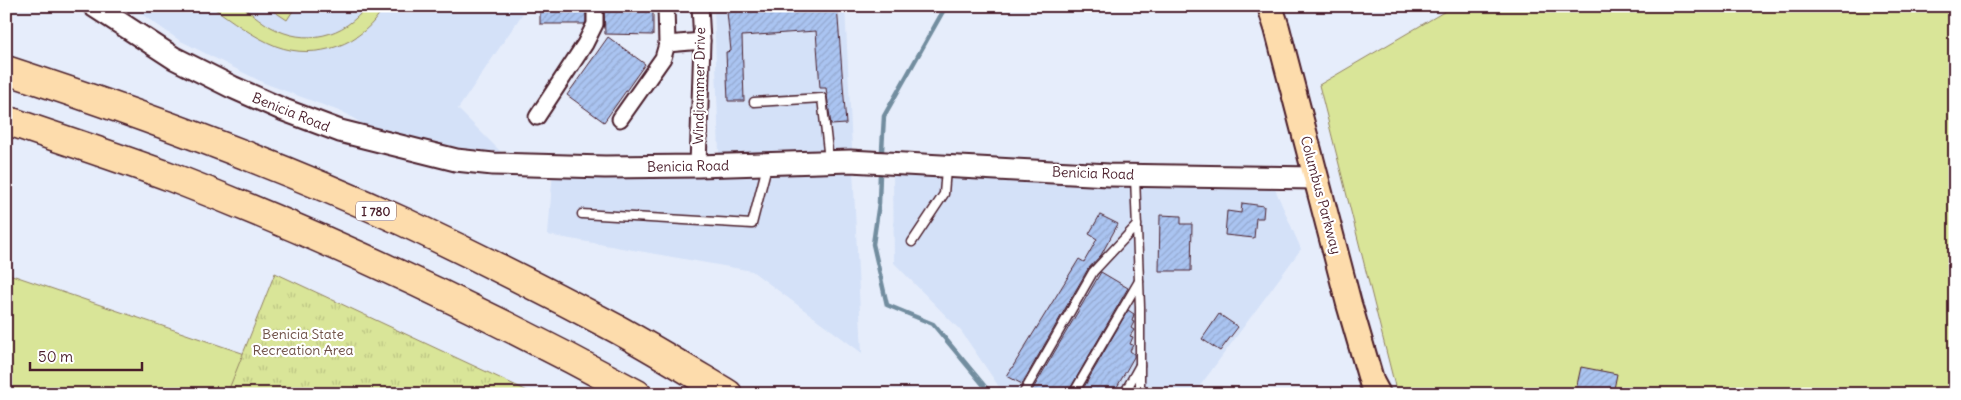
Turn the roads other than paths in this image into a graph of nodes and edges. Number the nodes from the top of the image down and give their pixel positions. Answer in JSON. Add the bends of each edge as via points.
{"nodes":[{"id":1,"x":94,"y":6,"type":"edge"},
{"id":2,"x":595,"y":6,"type":"edge"},
{"id":3,"x":666,"y":6,"type":"edge"},
{"id":4,"x":700,"y":6,"type":"edge"},
{"id":5,"x":1270,"y":6,"type":"edge"},
{"id":6,"x":702,"y":41,"type":"junction"},
{"id":7,"x":666,"y":44,"type":"junction"},
{"id":8,"x":6,"y":70,"type":"edge"},
{"id":9,"x":754,"y":102,"type":"dead end"},
{"id":10,"x":537,"y":117,"type":"dead end"},
{"id":11,"x":6,"y":120,"type":"edge"},
{"id":12,"x":620,"y":120,"type":"dead end"},
{"id":13,"x":830,"y":162,"type":"junction"},
{"id":14,"x":768,"y":164,"type":"junction"},
{"id":15,"x":698,"y":166,"type":"junction"},
{"id":16,"x":946,"y":167,"type":"junction"},
{"id":17,"x":1135,"y":174,"type":"junction"},
{"id":18,"x":1317,"y":178,"type":"junction"},
{"id":19,"x":582,"y":214,"type":"dead end"},
{"id":20,"x":1137,"y":225,"type":"junction"},
{"id":21,"x":912,"y":242,"type":"dead end"},
{"id":22,"x":1139,"y":281,"type":"junction"},
{"id":23,"x":1140,"y":364,"type":"junction"},
{"id":24,"x":1374,"y":390,"type":"edge"},
{"id":25,"x":637,"y":394,"type":"edge"},
{"id":26,"x":728,"y":394,"type":"edge"},
{"id":27,"x":1023,"y":394,"type":"edge"},
{"id":28,"x":1073,"y":394,"type":"edge"},
{"id":29,"x":1124,"y":394,"type":"edge"},
{"id":30,"x":1140,"y":394,"type":"edge"}],
"edges":[{"from":1,"to":15,"type":"main road","name":"Benicia Road","via":[[174,58],[232,87],[340,132],[385,144],[456,160],[493,164]]},
{"from":2,"to":10,"type":"street","via":[[596,24]]},
{"from":3,"to":7,"type":"street"},
{"from":4,"to":6,"type":"street","name":"Windjammer Drive"},
{"from":5,"to":18,"type":"main road","name":"Columbus Parkway"},
{"from":6,"to":7,"type":"street"},
{"from":6,"to":15,"type":"street","name":"Windjammer Drive"},
{"from":7,"to":12,"type":"street","via":[[663,58]]},
{"from":8,"to":26,"type":"highway","number":"I 780","via":[[184,131],[402,222],[619,330]]},
{"from":9,"to":13,"type":"lane","via":[[822,98]]},
{"from":11,"to":25,"type":"highway","via":[[170,177],[394,271]]},
{"from":13,"to":14,"type":"main road","name":"Benicia Road"},
{"from":13,"to":16,"type":"main road","name":"Benicia Road"},
{"from":14,"to":15,"type":"main road","name":"Benicia Road"},
{"from":14,"to":19,"type":"lane","via":[[752,224]]},
{"from":16,"to":17,"type":"main road","name":"Benicia Road"},
{"from":16,"to":21,"type":"lane","via":[[944,194]]},
{"from":17,"to":18,"type":"main road","name":"Benicia Road"},
{"from":17,"to":20,"type":"lane"},
{"from":18,"to":24,"type":"main road","name":"Columbus Parkway"},
{"from":20,"to":22,"type":"lane"},
{"from":20,"to":27,"type":"lane","via":[[1093,272]]},
{"from":22,"to":23,"type":"lane"},
{"from":22,"to":28,"type":"lane"},
{"from":23,"to":29,"type":"lane"},
{"from":23,"to":30,"type":"lane"}]}
